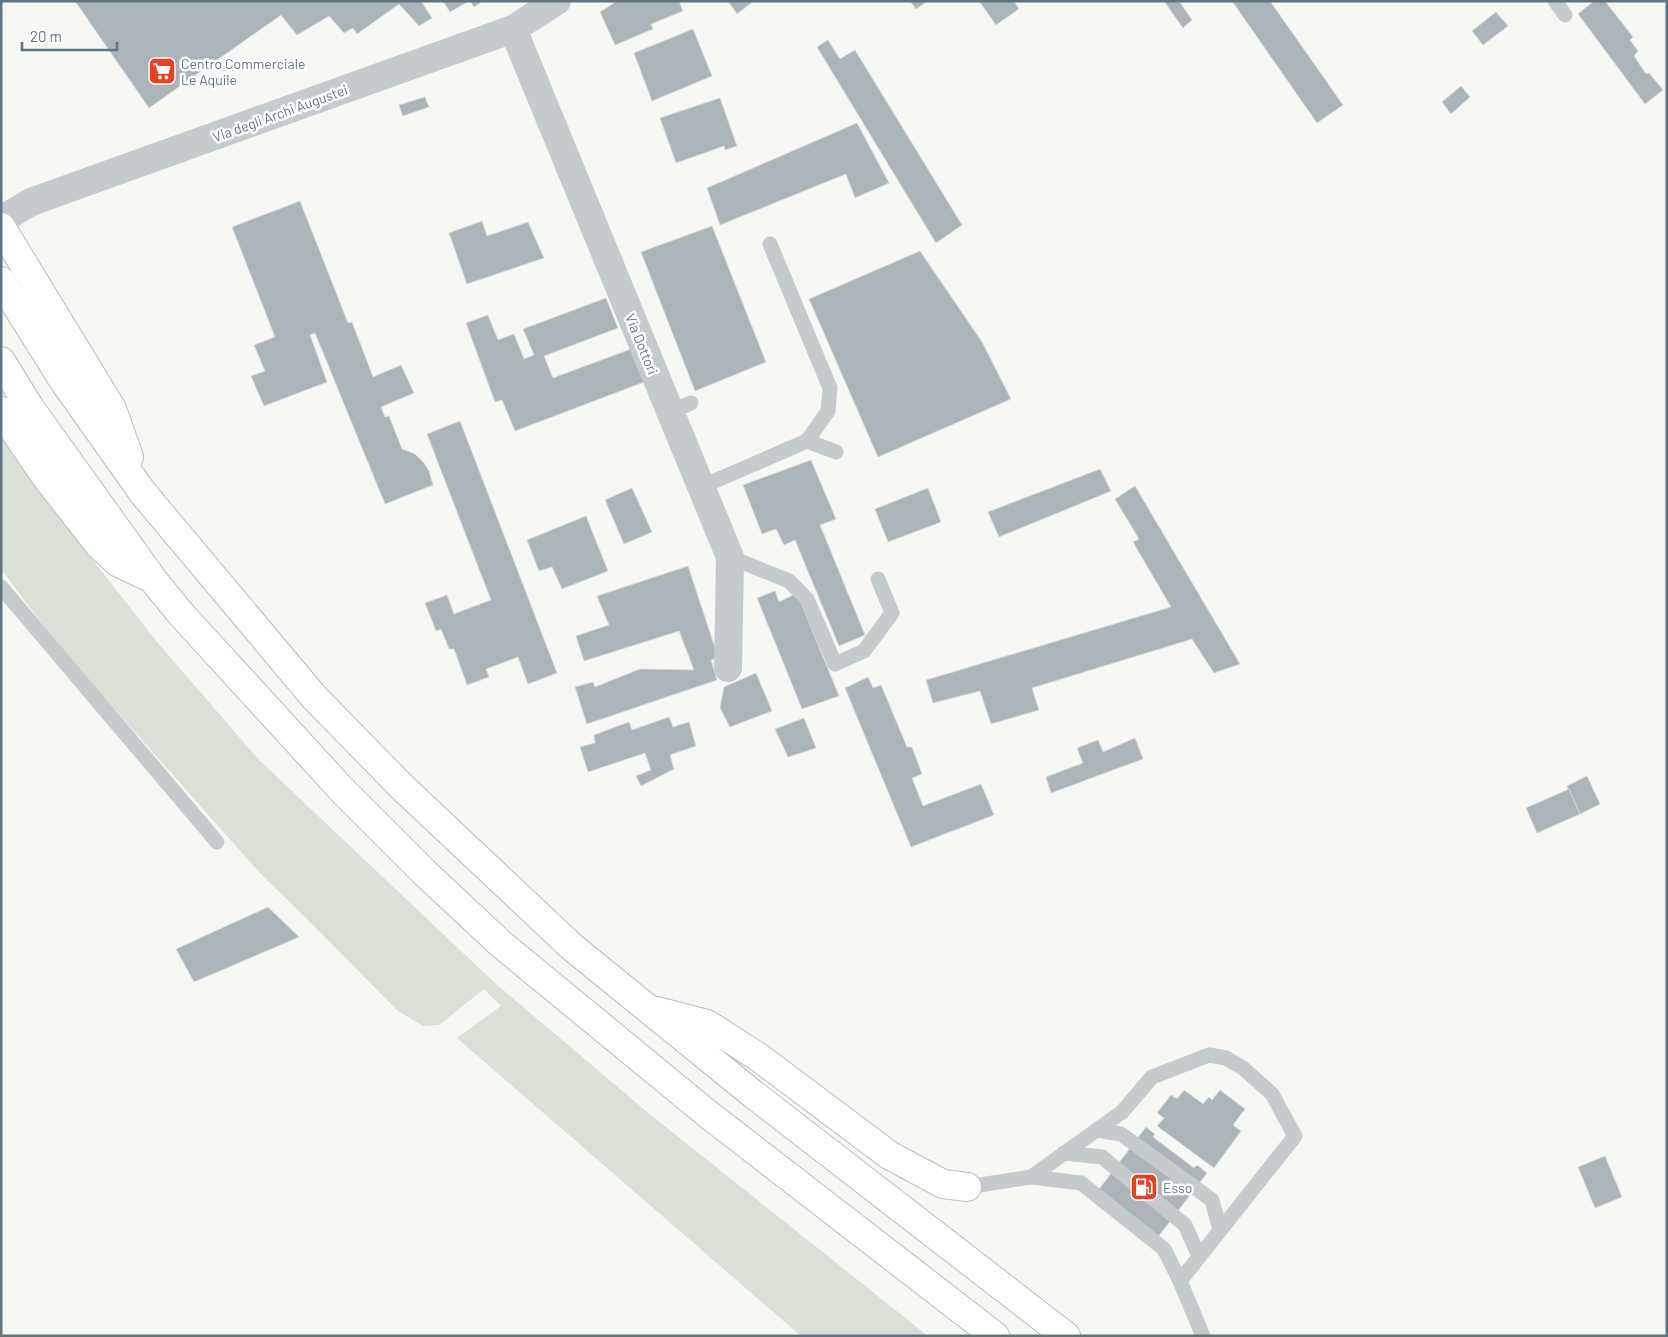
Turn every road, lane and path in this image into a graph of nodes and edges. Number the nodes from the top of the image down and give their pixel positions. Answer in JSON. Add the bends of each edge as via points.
{"nodes":[{"id":1,"x":557,"y":1,"type":"edge"},
{"id":2,"x":1555,"y":1,"type":"edge"},
{"id":3,"x":1566,"y":15,"type":"dead end"},
{"id":4,"x":514,"y":29,"type":"junction"},
{"id":5,"x":1,"y":220,"type":"edge"},
{"id":6,"x":1,"y":228,"type":"edge"},
{"id":7,"x":770,"y":244,"type":"dead end"},
{"id":8,"x":1,"y":282,"type":"edge"},
{"id":9,"x":1,"y":361,"type":"edge"},
{"id":10,"x":1,"y":411,"type":"edge"},
{"id":11,"x":807,"y":441,"type":"junction"},
{"id":12,"x":836,"y":452,"type":"dead end"},
{"id":13,"x":701,"y":486,"type":"junction"},
{"id":14,"x":143,"y":493,"type":"junction"},
{"id":15,"x":730,"y":557,"type":"junction"},
{"id":16,"x":878,"y":579,"type":"dead end"},
{"id":17,"x":154,"y":580,"type":"junction"},
{"id":18,"x":1,"y":587,"type":"edge"},
{"id":19,"x":728,"y":668,"type":"dead end"},
{"id":20,"x":218,"y":842,"type":"dead end"},
{"id":21,"x":649,"y":1009,"type":"junction"},
{"id":22,"x":1097,"y":1130,"type":"junction"},
{"id":23,"x":1064,"y":1153,"type":"junction"},
{"id":24,"x":1031,"y":1177,"type":"junction"},
{"id":25,"x":967,"y":1187,"type":"joint"},
{"id":26,"x":1220,"y":1230,"type":"junction"},
{"id":27,"x":1199,"y":1256,"type":"junction"},
{"id":28,"x":1180,"y":1281,"type":"junction"},
{"id":29,"x":994,"y":1336,"type":"edge"},
{"id":30,"x":1066,"y":1336,"type":"edge"},
{"id":31,"x":1203,"y":1336,"type":"edge"}],
"edges":[{"from":1,"to":4,"type":"street","name":"Via degli Archi Augustei"},
{"from":2,"to":3,"type":"lane"},
{"from":4,"to":5,"type":"street","name":"Via degli Archi Augustei","via":[[31,202]]},
{"from":4,"to":13,"type":"street","name":"Via Dottori","via":[[681,407]]},
{"from":6,"to":14,"type":"highway","via":[[112,410]]},
{"from":7,"to":11,"type":"lane","via":[[830,388],[828,411]]},
{"from":8,"to":14,"type":"highway","via":[[63,380]]},
{"from":9,"to":17,"type":"highway","via":[[30,408]]},
{"from":10,"to":17,"type":"highway","via":[[51,484],[99,545],[120,563]]},
{"from":11,"to":12,"type":"lane"},
{"from":11,"to":13,"type":"lane"},
{"from":13,"to":15,"type":"street","name":"Via Dottori"},
{"from":14,"to":21,"type":"highway","via":[[314,697],[400,786],[572,947]]},
{"from":15,"to":16,"type":"lane","via":[[789,581],[808,599],[835,664],[864,651],[892,613]]},
{"from":15,"to":19,"type":"street","name":"Via Dottori"},
{"from":17,"to":29,"type":"highway","via":[[181,614],[342,790],[424,874],[501,944],[709,1115]]},
{"from":18,"to":20,"type":"lane"},
{"from":21,"to":25,"type":"highway","via":[[707,1024],[757,1056],[889,1155],[943,1184]]},
{"from":21,"to":30,"type":"highway","via":[[753,1094]]},
{"from":22,"to":23,"type":"lane"},
{"from":22,"to":26,"type":"lane","via":[[1121,1134],[1212,1200]]},
{"from":22,"to":26,"type":"lane","via":[[1122,1112],[1152,1077],[1209,1055],[1226,1058],[1243,1068],[1272,1094],[1295,1136]]},
{"from":23,"to":24,"type":"lane"},
{"from":23,"to":27,"type":"lane","via":[[1102,1157],[1185,1225]]},
{"from":24,"to":25,"type":"lane"},
{"from":24,"to":28,"type":"lane","via":[[1081,1182],[1164,1249]]},
{"from":26,"to":27,"type":"lane"},
{"from":27,"to":28,"type":"lane"},
{"from":28,"to":31,"type":"lane"}]}
